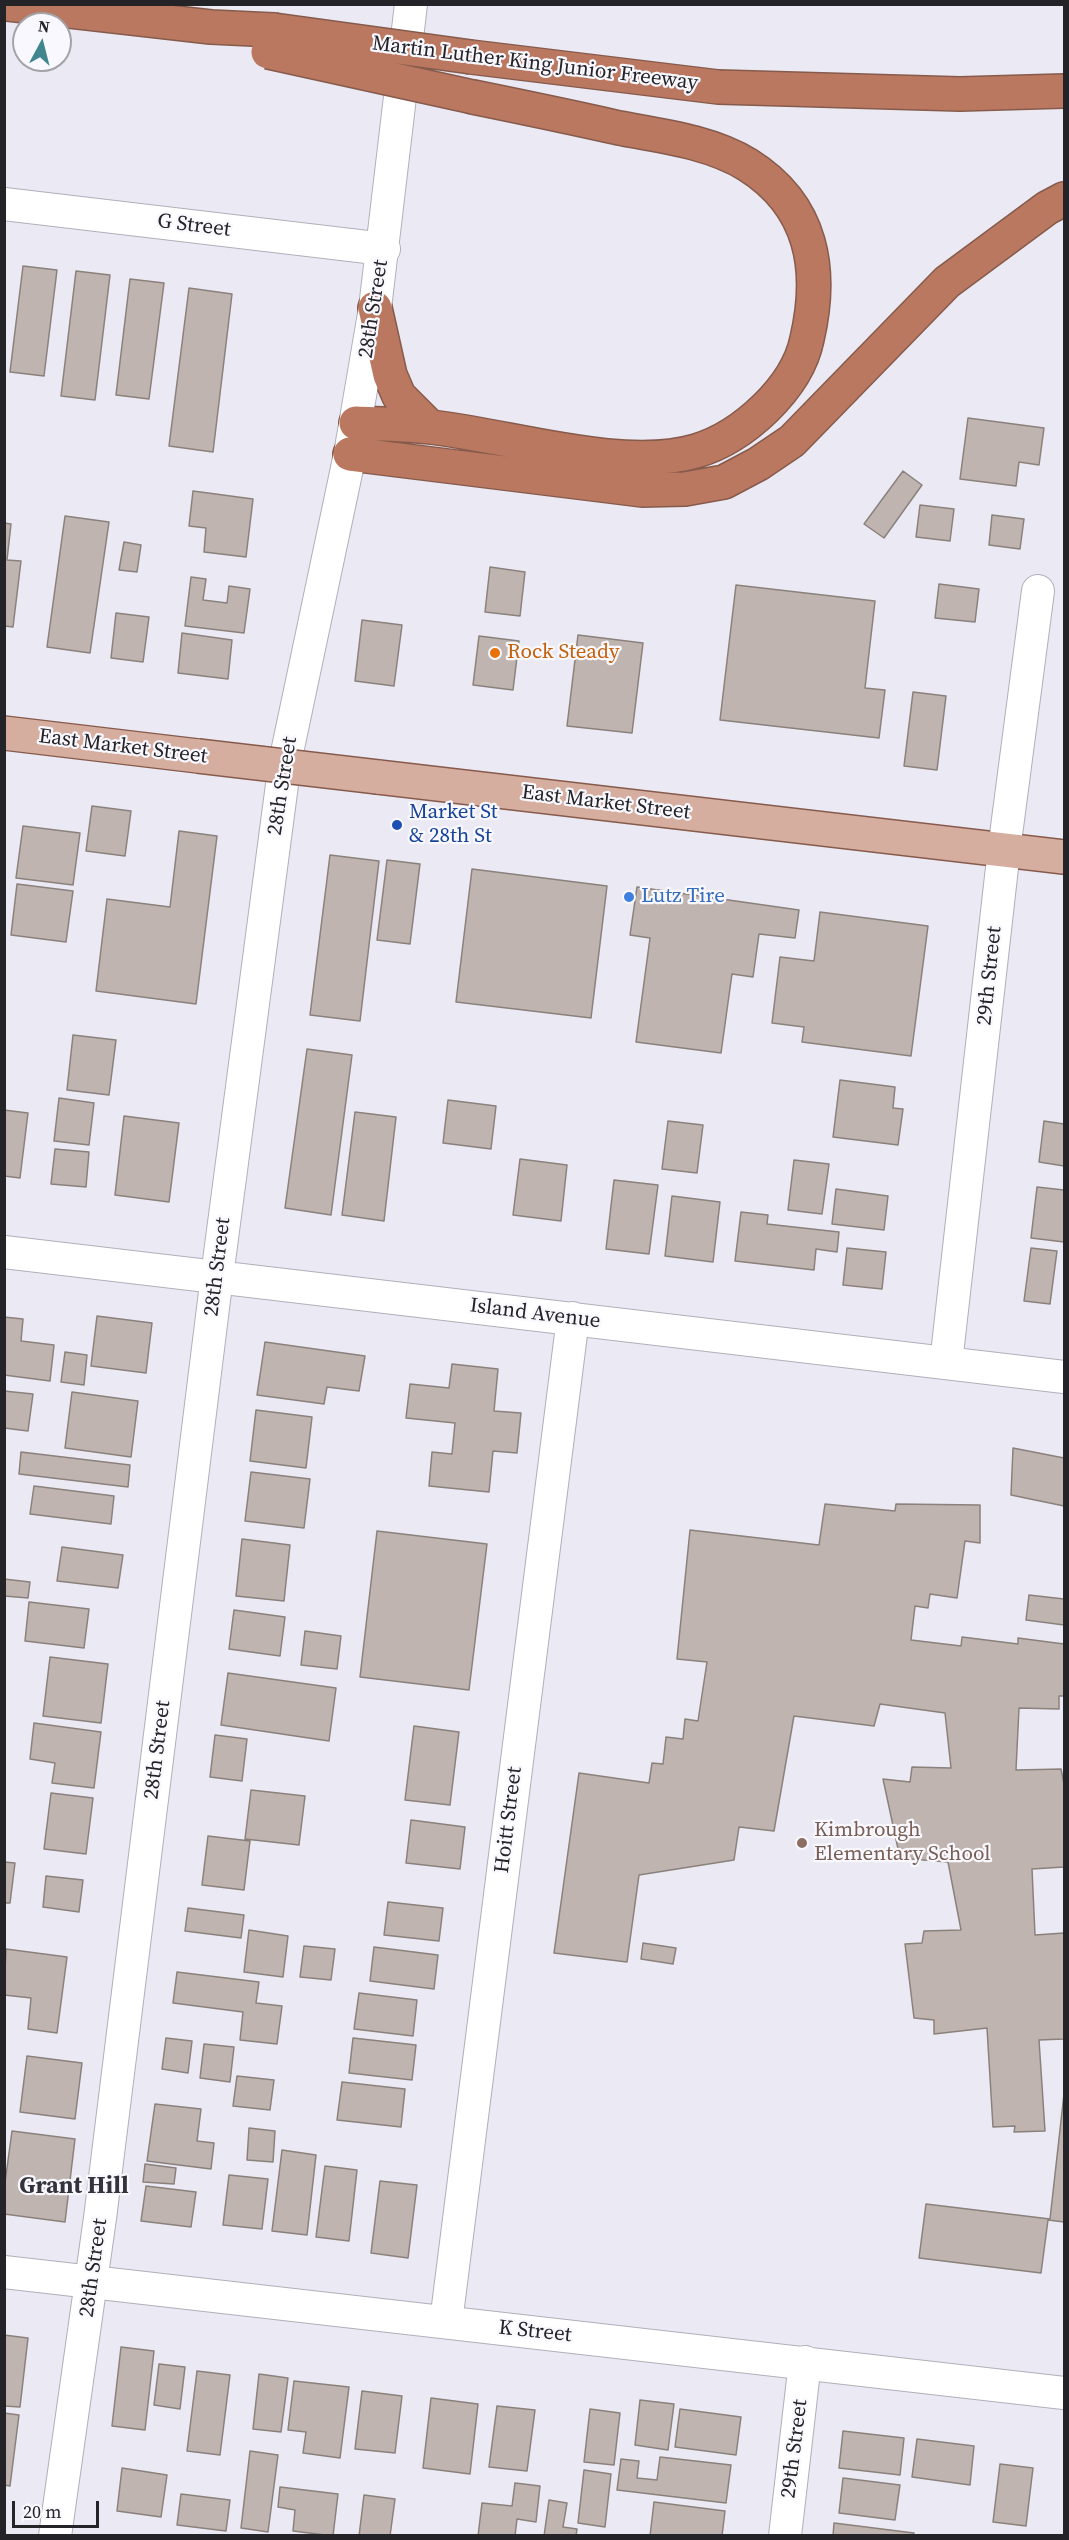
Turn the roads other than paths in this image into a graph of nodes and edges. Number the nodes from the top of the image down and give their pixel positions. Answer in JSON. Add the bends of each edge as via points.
{"nodes":[{"id":1,"x":8,"y":4,"type":"edge"},
{"id":2,"x":411,"y":4,"type":"edge"},
{"id":3,"x":271,"y":41,"type":"junction"},
{"id":4,"x":1065,"y":91,"type":"edge"},
{"id":5,"x":1065,"y":199,"type":"edge"},
{"id":6,"x":4,"y":204,"type":"edge"},
{"id":7,"x":384,"y":249,"type":"junction"},
{"id":8,"x":375,"y":308,"type":"junction"},
{"id":9,"x":356,"y":423,"type":"junction"},
{"id":10,"x":430,"y":427,"type":"junction"},
{"id":11,"x":350,"y":454,"type":"junction"},
{"id":12,"x":1038,"y":591,"type":"dead end"},
{"id":13,"x":4,"y":733,"type":"edge"},
{"id":14,"x":1004,"y":850,"type":"junction"},
{"id":15,"x":1065,"y":858,"type":"edge"},
{"id":16,"x":4,"y":1252,"type":"edge"},
{"id":17,"x":216,"y":1276,"type":"junction"},
{"id":18,"x":573,"y":1318,"type":"junction"},
{"id":19,"x":946,"y":1363,"type":"junction"},
{"id":20,"x":1065,"y":1377,"type":"edge"},
{"id":21,"x":4,"y":2272,"type":"edge"},
{"id":22,"x":92,"y":2281,"type":"junction"},
{"id":23,"x":446,"y":2322,"type":"junction"},
{"id":24,"x":805,"y":2362,"type":"junction"},
{"id":25,"x":1065,"y":2393,"type":"edge"},
{"id":26,"x":55,"y":2535,"type":"edge"},
{"id":27,"x":785,"y":2535,"type":"edge"}],
"edges":[{"from":1,"to":3,"type":"highway","name":"Martin Luther King Junior Freeway","via":[[211,27]]},
{"from":2,"to":7,"type":"street","name":"28th Street"},
{"from":3,"to":4,"type":"highway","name":"Martin Luther King Junior Freeway","bridge":true,"via":[[471,57],[718,87],[960,94]]},
{"from":3,"to":10,"type":"highway","bridge":true,"via":[[473,97],[716,151],[748,165],[775,188],[799,218],[813,255],[815,307],[805,352],[777,397],[741,429],[696,451],[657,457],[612,456]]},
{"from":5,"to":11,"type":"highway","via":[[947,282],[792,441],[723,482],[685,489],[642,490]]},
{"from":6,"to":7,"type":"street","name":"G Street"},
{"from":7,"to":8,"type":"street","name":"28th Street"},
{"from":8,"to":9,"type":"street","name":"28th Street"},
{"from":8,"to":10,"type":"highway","via":[[390,375],[399,396]]},
{"from":9,"to":10,"type":"highway"},
{"from":9,"to":11,"type":"street","name":"28th Street"},
{"from":11,"to":17,"type":"street","name":"28th Street","via":[[285,762]]},
{"from":12,"to":14,"type":"street","name":"29th Street"},
{"from":13,"to":14,"type":"main road","name":"East Market Street","bridge":true},
{"from":14,"to":15,"type":"main road","name":"East Market Street"},
{"from":14,"to":19,"type":"street","name":"29th Street"},
{"from":16,"to":17,"type":"street","name":"Island Avenue"},
{"from":17,"to":18,"type":"street","name":"Island Avenue"},
{"from":17,"to":22,"type":"street","name":"28th Street"},
{"from":18,"to":19,"type":"street","name":"Island Avenue"},
{"from":18,"to":23,"type":"street","name":"Hoitt Street"},
{"from":19,"to":20,"type":"street","name":"Island Avenue"},
{"from":21,"to":22,"type":"street","name":"K Street"},
{"from":22,"to":23,"type":"street","name":"K Street"},
{"from":22,"to":26,"type":"street","name":"28th Street"},
{"from":23,"to":24,"type":"street","name":"K Street"},
{"from":24,"to":25,"type":"street","name":"K Street"},
{"from":24,"to":27,"type":"street","name":"29th Street"}]}
